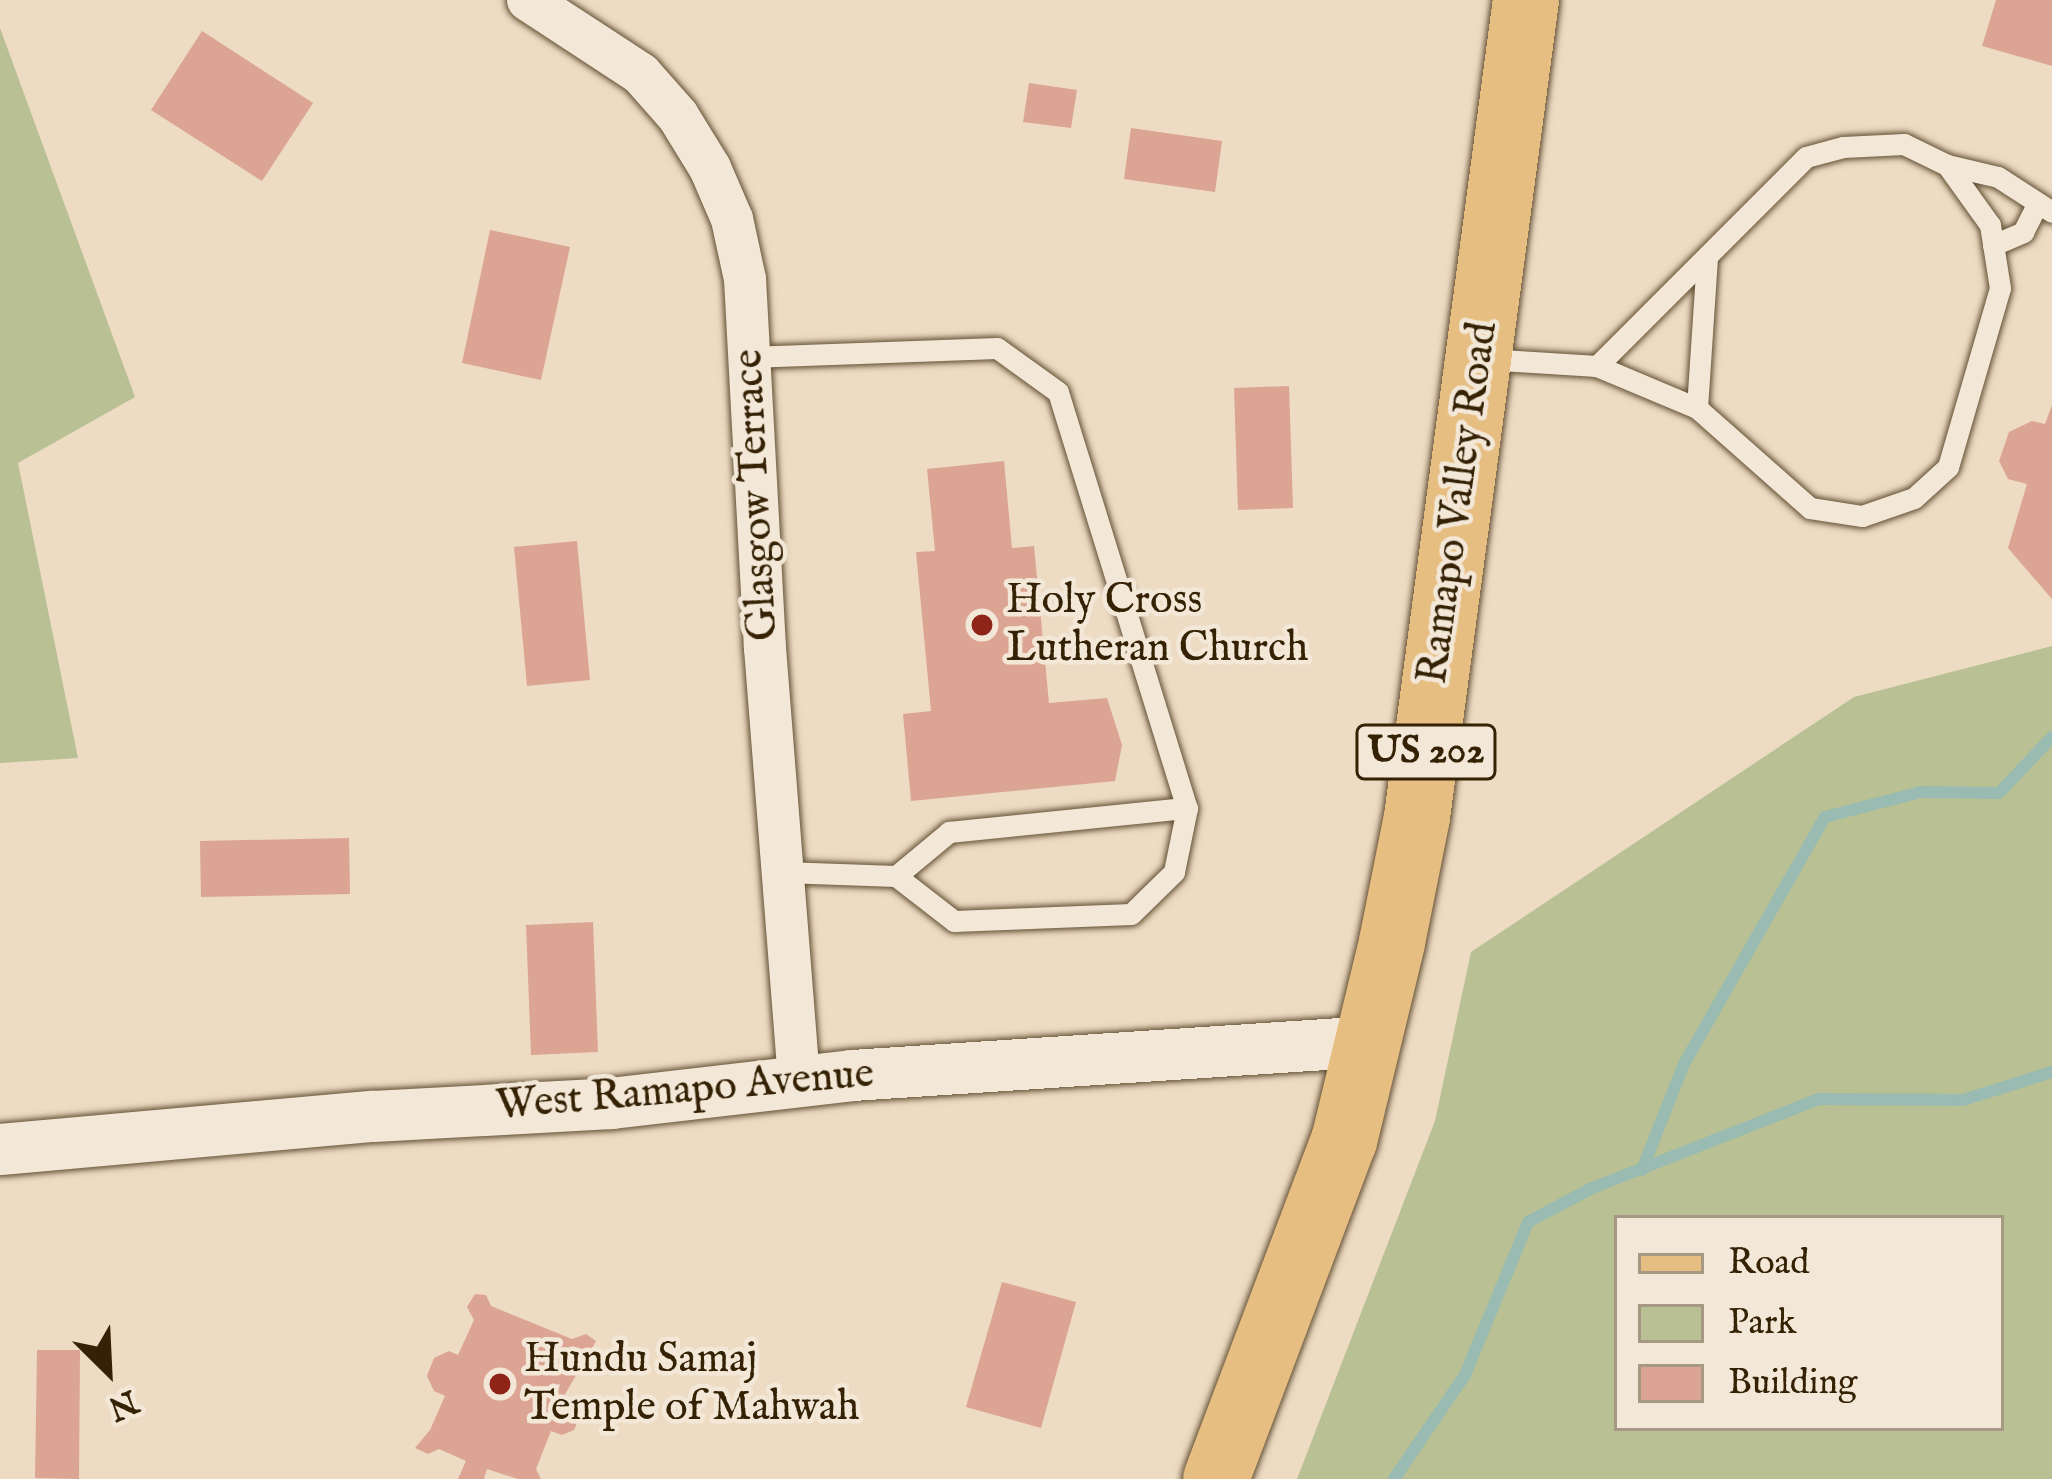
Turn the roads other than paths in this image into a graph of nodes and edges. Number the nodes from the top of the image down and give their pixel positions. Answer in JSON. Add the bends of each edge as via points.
{"nodes":[{"id":1,"x":528,"y":0,"type":"edge"},
{"id":2,"x":1526,"y":0,"type":"edge"},
{"id":3,"x":1947,"y":165,"type":"junction"},
{"id":4,"x":2044,"y":209,"type":"edge"},
{"id":5,"x":1994,"y":245,"type":"junction"},
{"id":6,"x":1707,"y":257,"type":"junction"},
{"id":7,"x":749,"y":357,"type":"junction"},
{"id":8,"x":1478,"y":359,"type":"junction"},
{"id":9,"x":1597,"y":366,"type":"junction"},
{"id":10,"x":1697,"y":408,"type":"junction"},
{"id":11,"x":1187,"y":808,"type":"junction"},
{"id":12,"x":783,"y":872,"type":"junction"},
{"id":13,"x":896,"y":876,"type":"junction"},
{"id":14,"x":1371,"y":1041,"type":"junction"},
{"id":15,"x":799,"y":1080,"type":"junction"},
{"id":16,"x":0,"y":1149,"type":"edge"},
{"id":17,"x":1216,"y":1479,"type":"edge"}],
"edges":[{"from":1,"to":7,"type":"street","name":"Glasgow Terrace","via":[[641,74],[678,116],[731,219],[746,279]]},
{"from":2,"to":8,"type":"main road","name":"Ramapo Valley Road","number":"US 202"},
{"from":3,"to":4,"type":"lane","via":[[1998,177]]},
{"from":3,"to":5,"type":"lane","via":[[1990,225]]},
{"from":3,"to":6,"type":"lane","via":[[1904,144],[1806,158]]},
{"from":4,"to":5,"type":"lane","via":[[2023,232]]},
{"from":5,"to":10,"type":"lane","via":[[2000,288],[1969,406],[1948,467],[1914,498],[1862,516],[1810,508]]},
{"from":6,"to":9,"type":"lane"},
{"from":6,"to":10,"type":"lane"},
{"from":7,"to":11,"type":"lane","via":[[998,349],[1058,392]]},
{"from":7,"to":12,"type":"street","name":"Glasgow Terrace"},
{"from":8,"to":9,"type":"lane"},
{"from":8,"to":14,"type":"main road","name":"Ramapo Valley Road","number":"US 202","via":[[1418,818]]},
{"from":9,"to":10,"type":"lane"},
{"from":11,"to":13,"type":"lane","via":[[949,832]]},
{"from":11,"to":13,"type":"lane","via":[[1174,872],[1131,914],[954,921]]},
{"from":12,"to":13,"type":"lane"},
{"from":12,"to":15,"type":"street","name":"Glasgow Terrace"},
{"from":14,"to":15,"type":"street","name":"West Ramapo Avenue"},
{"from":14,"to":17,"type":"main road","name":"Ramapo Valley Road","number":"US 202","via":[[1344,1141]]},
{"from":15,"to":16,"type":"street","name":"West Ramapo Avenue","via":[[610,1103]]}]}
